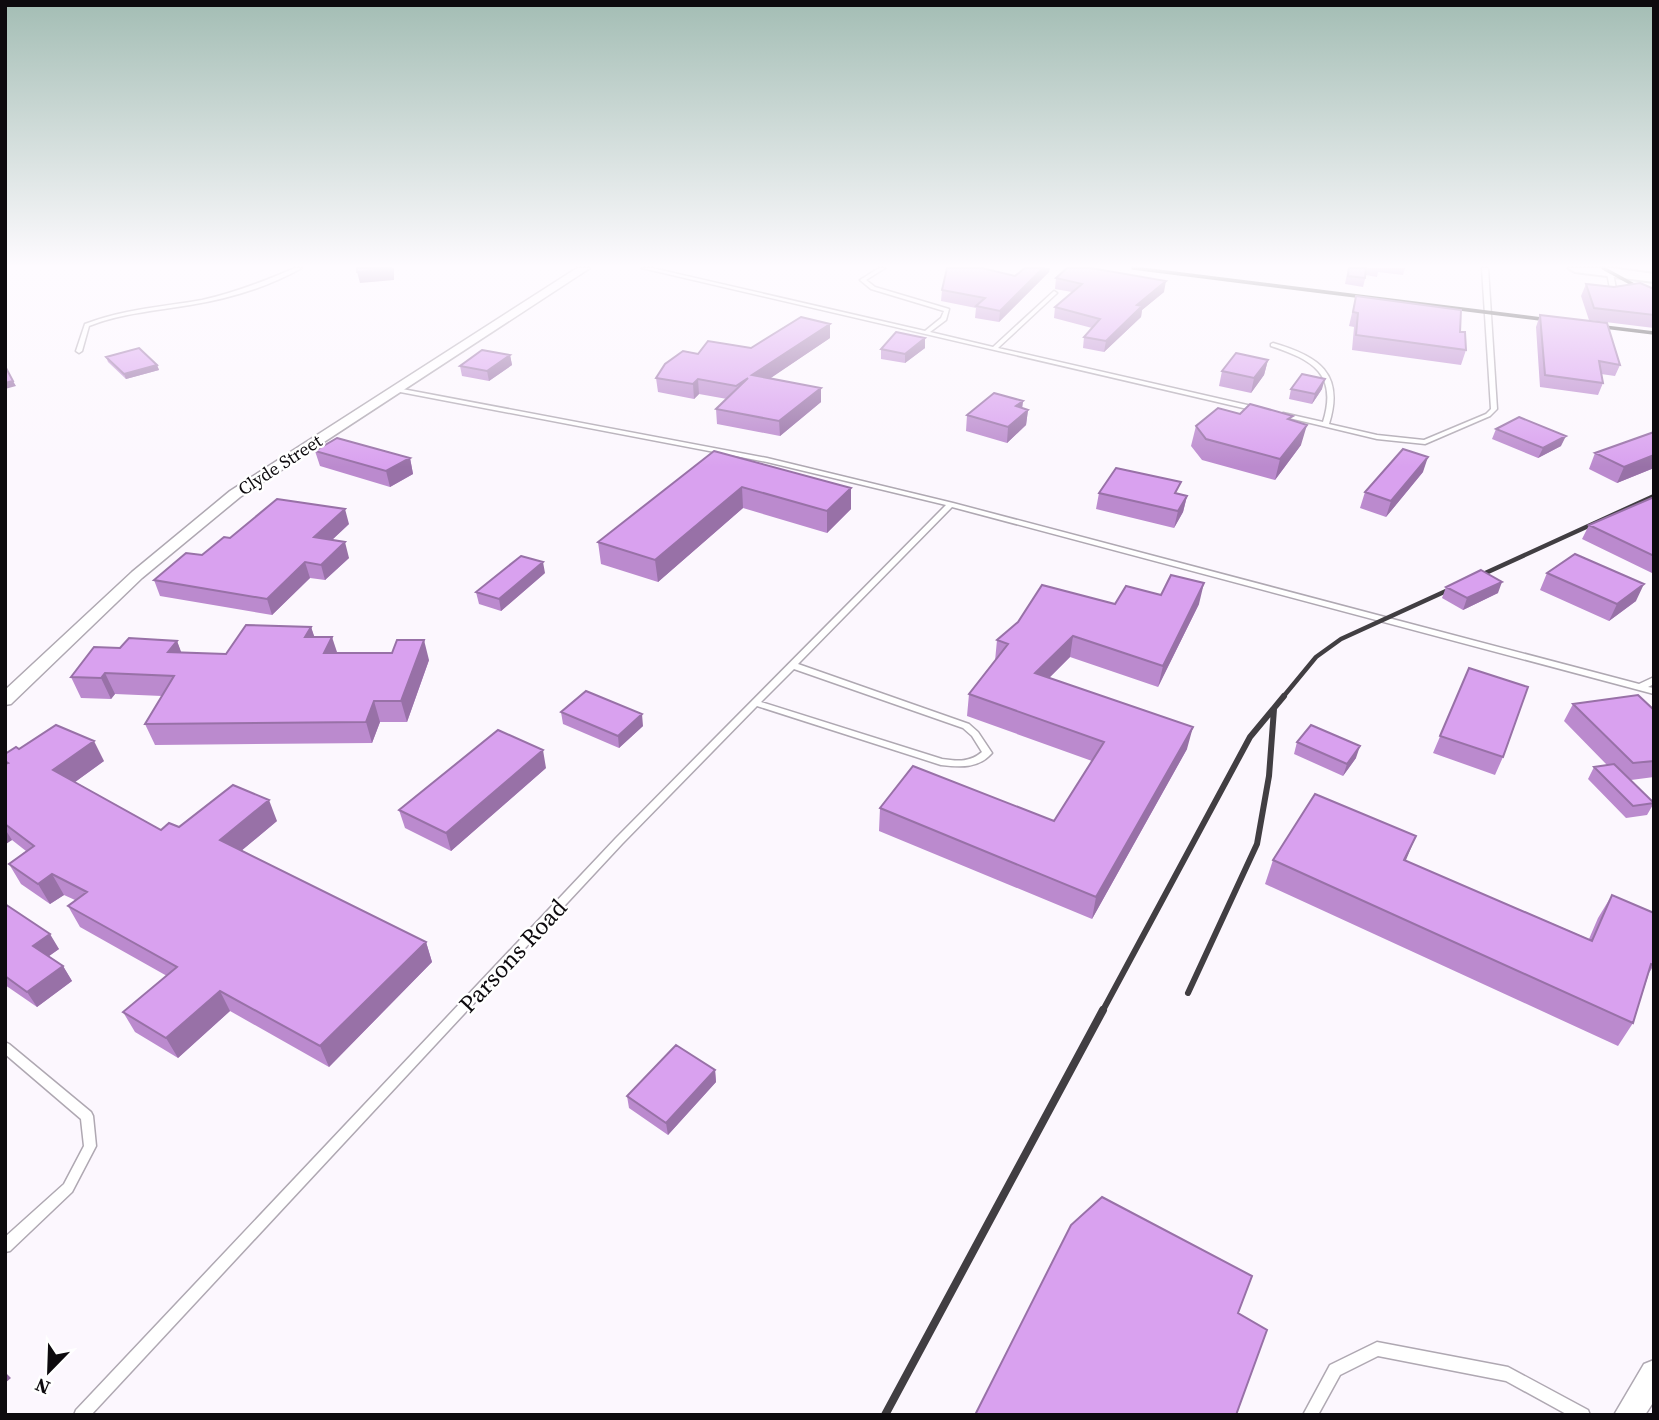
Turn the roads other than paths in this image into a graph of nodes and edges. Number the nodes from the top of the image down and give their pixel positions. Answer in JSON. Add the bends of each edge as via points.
{"nodes":[{"id":1,"x":84,"y":334,"type":"edge"},
{"id":2,"x":483,"y":334,"type":"edge"},
{"id":3,"x":931,"y":334,"type":"edge"},
{"id":4,"x":1010,"y":334,"type":"edge"},
{"id":5,"x":1489,"y":334,"type":"edge"},
{"id":6,"x":1273,"y":345,"type":"dead end"},
{"id":7,"x":994,"y":349,"type":"junction"},
{"id":8,"x":79,"y":351,"type":"dead end"},
{"id":9,"x":397,"y":390,"type":"junction"},
{"id":10,"x":1259,"y":410,"type":"edge"},
{"id":11,"x":1272,"y":413,"type":"edge"},
{"id":12,"x":1325,"y":425,"type":"junction"},
{"id":13,"x":951,"y":504,"type":"junction"},
{"id":14,"x":792,"y":665,"type":"junction"},
{"id":15,"x":1654,"y":680,"type":"edge"},
{"id":16,"x":1641,"y":687,"type":"junction"},
{"id":17,"x":1654,"y":691,"type":"edge"},
{"id":18,"x":5,"y":700,"type":"edge"},
{"id":19,"x":755,"y":702,"type":"junction"},
{"id":20,"x":5,"y":1047,"type":"edge"},
{"id":21,"x":5,"y":1246,"type":"edge"},
{"id":22,"x":1654,"y":1374,"type":"edge"},
{"id":23,"x":81,"y":1415,"type":"edge"},
{"id":24,"x":1310,"y":1415,"type":"edge"},
{"id":25,"x":1583,"y":1415,"type":"edge"},
{"id":26,"x":1628,"y":1415,"type":"edge"}],
"edges":[{"from":1,"to":8,"type":"lane"},
{"from":2,"to":9,"type":"street","name":"Clyde Street"},
{"from":3,"to":7,"type":"lane"},
{"from":4,"to":7,"type":"lane"},
{"from":5,"to":12,"type":"lane","via":[[1494,409],[1488,415],[1425,442]]},
{"from":6,"to":12,"type":"lane","via":[[1303,356],[1328,377],[1333,400]]},
{"from":7,"to":10,"type":"lane"},
{"from":9,"to":13,"type":"lane","via":[[755,457]]},
{"from":9,"to":18,"type":"street","name":"Clyde Street","via":[[235,494],[137,575]]},
{"from":11,"to":12,"type":"lane"},
{"from":13,"to":14,"type":"lane","name":"Parsons Road"},
{"from":13,"to":16,"type":"lane"},
{"from":14,"to":19,"type":"lane","name":"Parsons Road"},
{"from":14,"to":19,"type":"lane","via":[[966,726],[987,753],[980,761],[964,765],[941,762]]},
{"from":15,"to":16,"type":"lane"},
{"from":16,"to":17,"type":"lane"},
{"from":19,"to":23,"type":"lane","name":"Parsons Road"},
{"from":20,"to":21,"type":"lane","via":[[87,1116],[90,1146],[68,1188]]},
{"from":22,"to":26,"type":"street"},
{"from":24,"to":25,"type":"lane","via":[[1335,1370],[1377,1349],[1508,1374]]}]}
